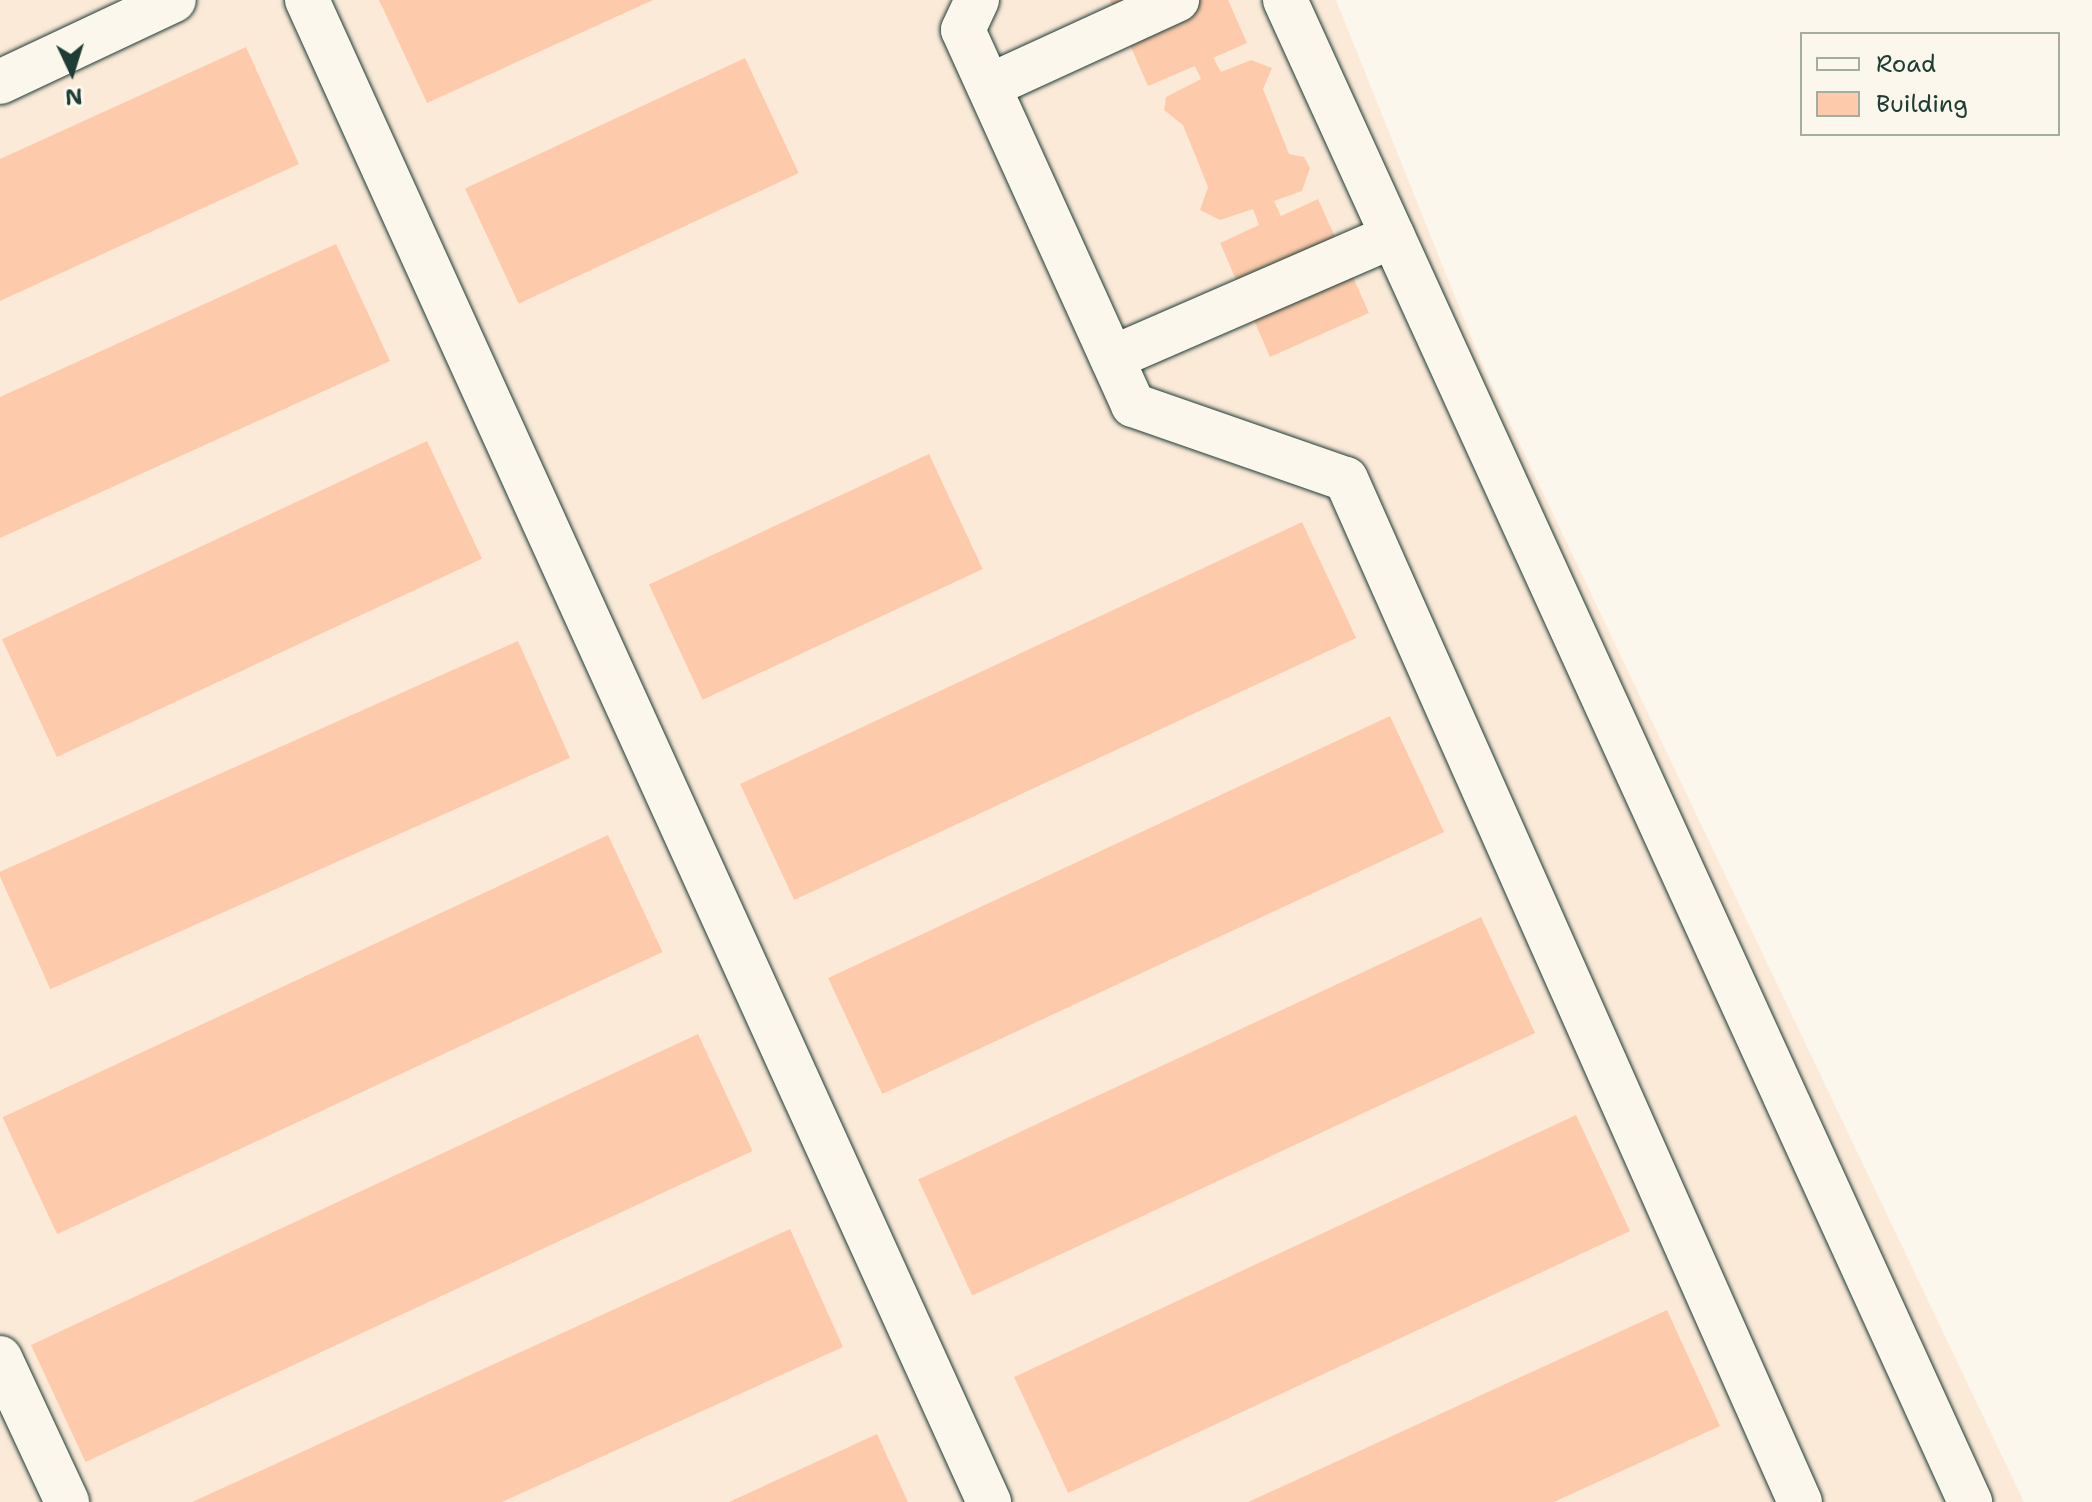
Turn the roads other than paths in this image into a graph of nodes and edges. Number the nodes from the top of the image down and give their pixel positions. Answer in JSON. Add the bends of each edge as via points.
{"nodes":[{"id":1,"x":174,"y":0,"type":"edge"},
{"id":2,"x":307,"y":0,"type":"edge"},
{"id":3,"x":977,"y":0,"type":"edge"},
{"id":4,"x":1177,"y":0,"type":"edge"},
{"id":5,"x":1285,"y":0,"type":"edge"},
{"id":6,"x":0,"y":82,"type":"edge"},
{"id":7,"x":989,"y":86,"type":"junction"},
{"id":8,"x":1393,"y":236,"type":"junction"},
{"id":9,"x":1112,"y":358,"type":"junction"},
{"id":10,"x":0,"y":1358,"type":"edge"},
{"id":11,"x":67,"y":1502,"type":"edge"},
{"id":12,"x":989,"y":1502,"type":"edge"},
{"id":13,"x":1800,"y":1502,"type":"edge"},
{"id":14,"x":1970,"y":1502,"type":"edge"}],
"edges":[{"from":1,"to":6,"type":"lane"},
{"from":2,"to":12,"type":"lane"},
{"from":3,"to":7,"type":"lane","via":[[963,30]]},
{"from":4,"to":7,"type":"lane"},
{"from":5,"to":8,"type":"lane"},
{"from":7,"to":9,"type":"lane"},
{"from":8,"to":9,"type":"lane"},
{"from":8,"to":14,"type":"lane"},
{"from":9,"to":13,"type":"lane","via":[[1133,405],[1346,479]]},
{"from":10,"to":11,"type":"lane"}]}
